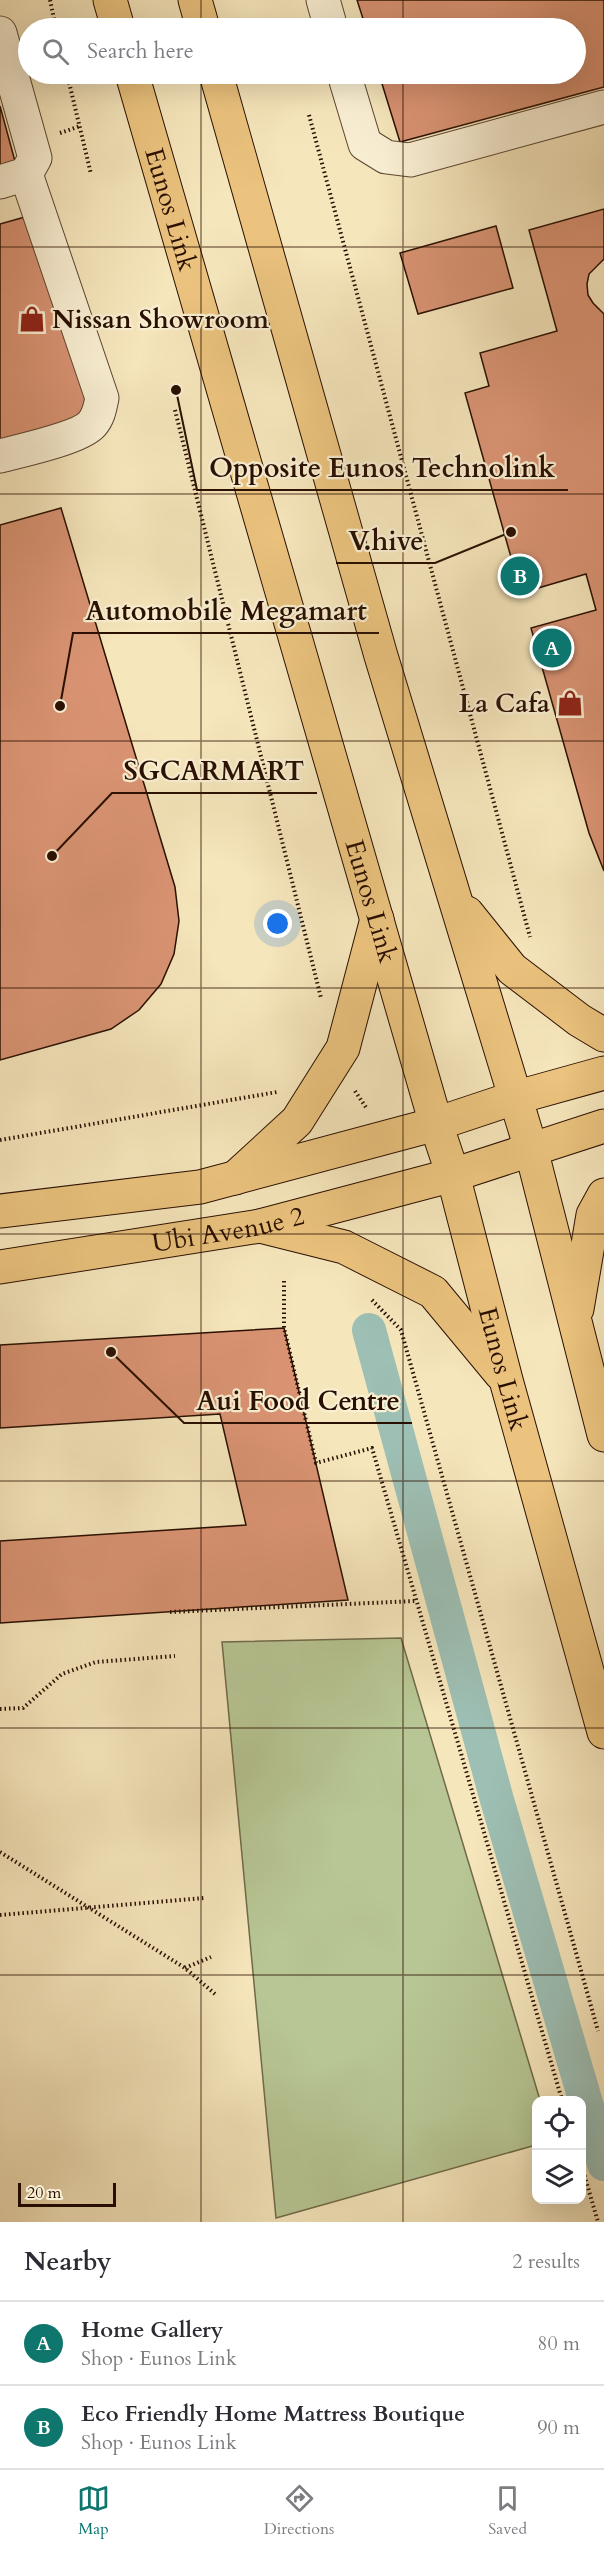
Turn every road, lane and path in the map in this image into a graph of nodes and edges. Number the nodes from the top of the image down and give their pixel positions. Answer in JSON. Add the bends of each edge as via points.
{"nodes":[{"id":1,"x":50,"y":0,"type":"edge"},
{"id":2,"x":110,"y":0,"type":"edge"},
{"id":3,"x":195,"y":0,"type":"edge"},
{"id":4,"x":323,"y":0,"type":"edge"},
{"id":5,"x":54,"y":18,"type":"edge"},
{"id":6,"x":115,"y":18,"type":"edge"},
{"id":7,"x":200,"y":18,"type":"edge"},
{"id":8,"x":328,"y":18,"type":"edge"},
{"id":9,"x":0,"y":33,"type":"edge"},
{"id":10,"x":69,"y":84,"type":"edge"},
{"id":11,"x":135,"y":84,"type":"edge"},
{"id":12,"x":219,"y":84,"type":"edge"},
{"id":13,"x":347,"y":84,"type":"edge"},
{"id":14,"x":604,"y":107,"type":"edge"},
{"id":15,"x":309,"y":115,"type":"dead end"},
{"id":16,"x":91,"y":174,"type":"dead end"},
{"id":17,"x":13,"y":178,"type":"edge"},
{"id":18,"x":175,"y":410,"type":"dead end"},
{"id":19,"x":0,"y":456,"type":"edge"},
{"id":20,"x":457,"y":900,"type":"junction"},
{"id":21,"x":377,"y":919,"type":"junction"},
{"id":22,"x":531,"y":940,"type":"dead end"},
{"id":23,"x":321,"y":1000,"type":"dead end"},
{"id":24,"x":604,"y":1035,"type":"edge"},
{"id":25,"x":604,"y":1074,"type":"edge"},
{"id":26,"x":278,"y":1092,"type":"dead end"},
{"id":27,"x":514,"y":1098,"type":"junction"},
{"id":28,"x":436,"y":1124,"type":"junction"},
{"id":29,"x":604,"y":1126,"type":"edge"},
{"id":30,"x":0,"y":1140,"type":"edge"},
{"id":31,"x":531,"y":1149,"type":"junction"},
{"id":32,"x":453,"y":1175,"type":"junction"},
{"id":33,"x":235,"y":1178,"type":"junction"},
{"id":34,"x":604,"y":1195,"type":"edge"},
{"id":35,"x":0,"y":1211,"type":"edge"},
{"id":36,"x":260,"y":1226,"type":"junction"},
{"id":37,"x":0,"y":1267,"type":"edge"},
{"id":38,"x":284,"y":1281,"type":"dead end"},
{"id":39,"x":366,"y":1294,"type":"dead end"},
{"id":40,"x":575,"y":1320,"type":"junction"},
{"id":41,"x":506,"y":1380,"type":"junction"},
{"id":42,"x":604,"y":1435,"type":"edge"},
{"id":43,"x":415,"y":1601,"type":"junction"},
{"id":44,"x":170,"y":1612,"type":"dead end"},
{"id":45,"x":175,"y":1656,"type":"dead end"},
{"id":46,"x":0,"y":1708,"type":"edge"},
{"id":47,"x":604,"y":1732,"type":"edge"},
{"id":48,"x":0,"y":1852,"type":"edge"},
{"id":49,"x":204,"y":1898,"type":"dead end"},
{"id":50,"x":87,"y":1908,"type":"junction"},
{"id":51,"x":0,"y":1914,"type":"edge"},
{"id":52,"x":211,"y":1957,"type":"dead end"},
{"id":53,"x":185,"y":1968,"type":"junction"},
{"id":54,"x":215,"y":1994,"type":"dead end"},
{"id":55,"x":598,"y":2031,"type":"dead end"},
{"id":56,"x":561,"y":2096,"type":"edge"},
{"id":57,"x":586,"y":2181,"type":"edge"},
{"id":58,"x":598,"y":2222,"type":"edge"}],
"edges":[{"from":1,"to":5,"type":"path"},
{"from":2,"to":6,"type":"main road"},
{"from":3,"to":7,"type":"main road"},
{"from":4,"to":8,"type":"lane"},
{"from":9,"to":17,"type":"lane","via":[[35,158]]},
{"from":10,"to":16,"type":"path"},
{"from":11,"to":21,"type":"main road","name":"Eunos Link"},
{"from":12,"to":20,"type":"main road","via":[[381,656]]},
{"from":13,"to":14,"type":"lane","via":[[365,144],[386,157],[410,160]]},
{"from":15,"to":22,"type":"path"},
{"from":17,"to":19,"type":"lane","via":[[102,398],[91,426],[46,445]]},
{"from":18,"to":23,"type":"path"},
{"from":20,"to":24,"type":"main road","via":[[512,969]]},
{"from":20,"to":27,"type":"main road"},
{"from":21,"to":28,"type":"main road","name":"Eunos Link"},
{"from":21,"to":33,"type":"main road","via":[[343,1048],[297,1121]]},
{"from":25,"to":27,"type":"main road","name":"Ubi Avenue 2"},
{"from":26,"to":30,"type":"path"},
{"from":27,"to":28,"type":"main road","name":"Ubi Avenue 2"},
{"from":27,"to":31,"type":"main road"},
{"from":28,"to":32,"type":"main road","name":"Eunos Link"},
{"from":28,"to":33,"type":"main road","name":"Ubi Avenue 2"},
{"from":29,"to":31,"type":"main road","name":"Ubi Avenue 2"},
{"from":31,"to":32,"type":"main road","name":"Ubi Avenue 2"},
{"from":31,"to":40,"type":"main road"},
{"from":32,"to":36,"type":"main road","name":"Ubi Avenue 2"},
{"from":32,"to":41,"type":"main road","name":"Eunos Link"},
{"from":33,"to":35,"type":"main road","name":"Ubi Avenue 2","via":[[200,1187]]},
{"from":34,"to":40,"type":"main road","via":[[593,1215]]},
{"from":36,"to":37,"type":"main road","name":"Ubi Avenue 2"},
{"from":36,"to":41,"type":"main road","via":[[344,1247],[432,1292]]},
{"from":38,"to":43,"type":"path","via":[[284,1328],[316,1463],[372,1448]]},
{"from":39,"to":55,"type":"path","via":[[401,1330]]},
{"from":40,"to":42,"type":"main road"},
{"from":41,"to":47,"type":"main road","name":"Eunos Link"},
{"from":43,"to":44,"type":"path"},
{"from":43,"to":56,"type":"path"},
{"from":45,"to":46,"type":"path","via":[[96,1662],[62,1674],[23,1708]]},
{"from":48,"to":50,"type":"path"},
{"from":49,"to":50,"type":"path"},
{"from":50,"to":51,"type":"path"},
{"from":50,"to":53,"type":"path"},
{"from":52,"to":53,"type":"path"},
{"from":53,"to":54,"type":"path"},
{"from":57,"to":58,"type":"path"}]}
